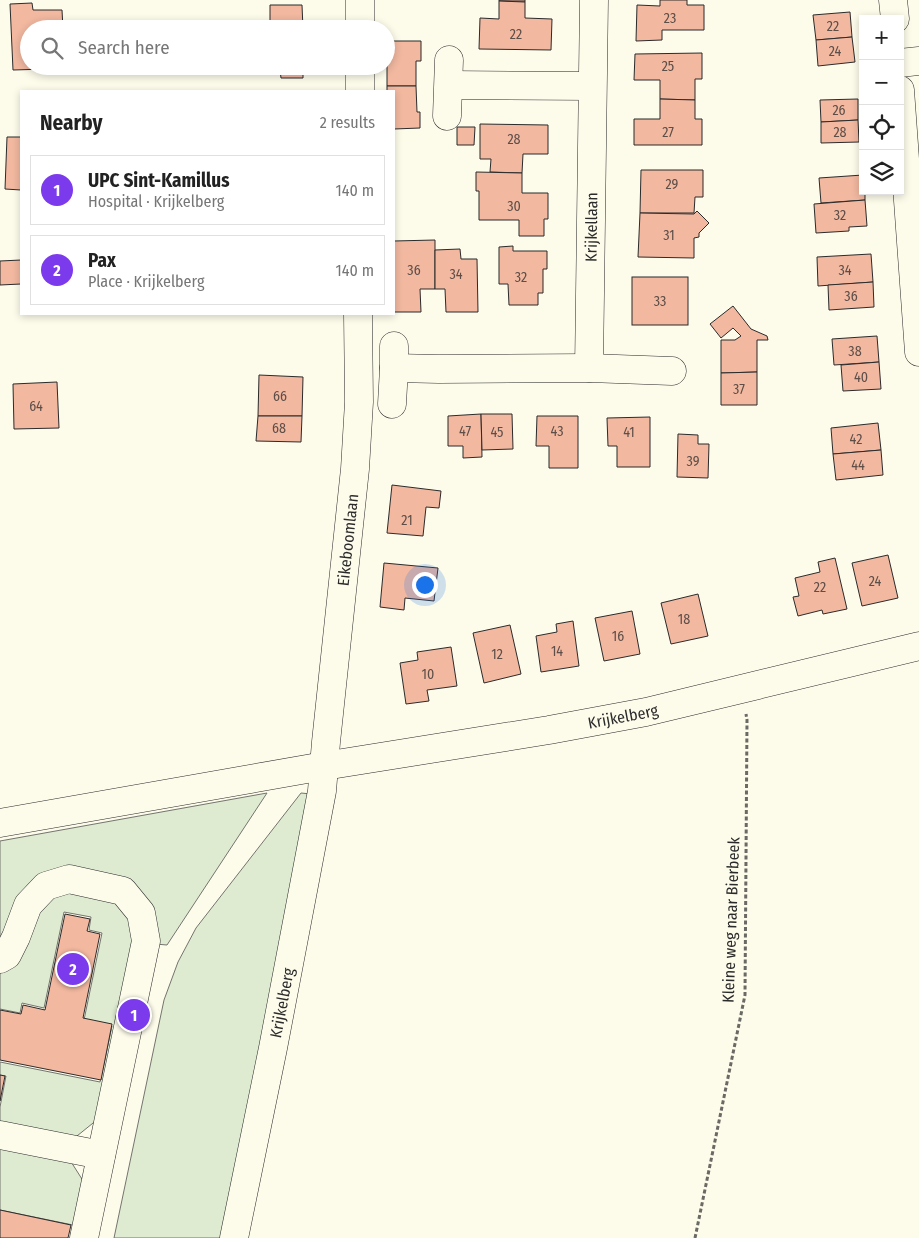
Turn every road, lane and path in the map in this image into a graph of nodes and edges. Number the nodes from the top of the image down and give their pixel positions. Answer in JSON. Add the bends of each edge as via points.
{"nodes":[{"id":1,"x":360,"y":0,"type":"edge"},
{"id":2,"x":594,"y":0,"type":"edge"},
{"id":3,"x":893,"y":0,"type":"edge"},
{"id":4,"x":895,"y":15,"type":"edge"},
{"id":5,"x":360,"y":20,"type":"edge"},
{"id":6,"x":919,"y":61,"type":"edge"},
{"id":7,"x":904,"y":63,"type":"edge"},
{"id":8,"x":360,"y":75,"type":"edge"},
{"id":9,"x":592,"y":86,"type":"junction"},
{"id":10,"x":360,"y":90,"type":"edge"},
{"id":11,"x":901,"y":105,"type":"edge"},
{"id":12,"x":447,"y":116,"type":"dead end"},
{"id":13,"x":358,"y":315,"type":"edge"},
{"id":14,"x":919,"y":352,"type":"edge"},
{"id":15,"x":589,"y":368,"type":"junction"},
{"id":16,"x":672,"y":371,"type":"dead end"},
{"id":17,"x":392,"y":404,"type":"dead end"},
{"id":18,"x":919,"y":646,"type":"edge"},
{"id":19,"x":742,"y":689,"type":"junction"},
{"id":20,"x":324,"y":766,"type":"junction"},
{"id":21,"x":0,"y":823,"type":"edge"},
{"id":22,"x":0,"y":959,"type":"edge"},
{"id":23,"x":0,"y":1135,"type":"edge"},
{"id":24,"x":101,"y":1155,"type":"junction"},
{"id":25,"x":84,"y":1238,"type":"edge"},
{"id":26,"x":234,"y":1238,"type":"edge"},
{"id":27,"x":695,"y":1238,"type":"edge"}],
"edges":[{"from":1,"to":5,"type":"street"},
{"from":2,"to":9,"type":"street","name":"Krijkellaan"},
{"from":3,"to":4,"type":"street"},
{"from":6,"to":7,"type":"street"},
{"from":8,"to":10,"type":"street"},
{"from":9,"to":12,"type":"street","via":[[449,73]]},
{"from":9,"to":15,"type":"street","name":"Krijkellaan"},
{"from":11,"to":14,"type":"street"},
{"from":13,"to":20,"type":"street","name":"Eikeboomlaan","via":[[359,402],[355,469]]},
{"from":15,"to":16,"type":"street"},
{"from":15,"to":17,"type":"street","via":[[439,369],[394,357]]},
{"from":18,"to":19,"type":"street","name":"Krijkelberg"},
{"from":19,"to":20,"type":"street","name":"Krijkelberg","via":[[646,712],[549,730]]},
{"from":19,"to":27,"type":"path","name":"Kleine weg naar Bierbeek","via":[[748,720],[745,995]]},
{"from":20,"to":21,"type":"street","name":"Krijkelberg"},
{"from":20,"to":26,"type":"street","name":"Krijkelberg","via":[[306,877]]},
{"from":22,"to":24,"type":"street","via":[[7,955],[28,905],[46,886],[69,879],[123,891],[141,913],[146,941]]},
{"from":23,"to":24,"type":"street"},
{"from":24,"to":25,"type":"street"}]}
